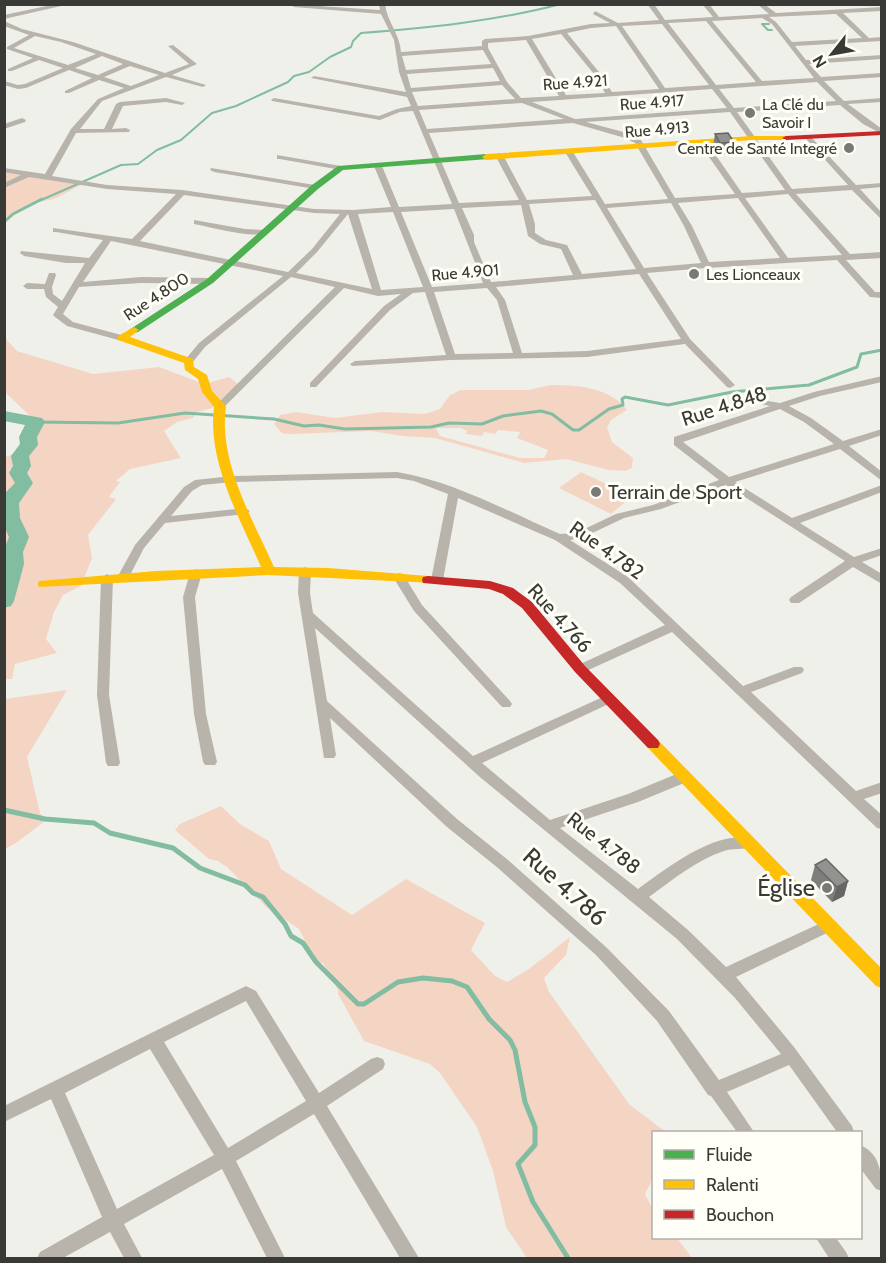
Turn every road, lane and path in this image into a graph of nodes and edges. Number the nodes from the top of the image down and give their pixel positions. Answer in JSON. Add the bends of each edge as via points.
{"nodes":[{"id":1,"x":68,"y":4,"type":"edge"},
{"id":2,"x":382,"y":4,"type":"edge"},
{"id":3,"x":650,"y":4,"type":"edge"},
{"id":4,"x":705,"y":4,"type":"edge"},
{"id":5,"x":760,"y":4,"type":"edge"},
{"id":6,"x":294,"y":5,"type":"edge"},
{"id":7,"x":314,"y":6,"type":"edge"},
{"id":8,"x":880,"y":11,"type":"edge"},
{"id":9,"x":383,"y":12,"type":"junction"},
{"id":10,"x":838,"y":12,"type":"junction"},
{"id":11,"x":596,"y":13,"type":"dead end"},
{"id":12,"x":774,"y":15,"type":"junction"},
{"id":13,"x":764,"y":16,"type":"junction"},
{"id":14,"x":4,"y":17,"type":"edge"},
{"id":15,"x":717,"y":18,"type":"junction"},
{"id":16,"x":707,"y":19,"type":"junction"},
{"id":17,"x":662,"y":22,"type":"junction"},
{"id":18,"x":6,"y":25,"type":"edge"},
{"id":19,"x":618,"y":25,"type":"junction"},
{"id":20,"x":563,"y":32,"type":"junction"},
{"id":21,"x":35,"y":34,"type":"junction"},
{"id":22,"x":528,"y":38,"type":"junction"},
{"id":23,"x":882,"y":39,"type":"edge"},
{"id":24,"x":868,"y":40,"type":"junction"},
{"id":25,"x":790,"y":44,"type":"junction"},
{"id":26,"x":171,"y":46,"type":"dead end"},
{"id":27,"x":485,"y":48,"type":"junction"},
{"id":28,"x":101,"y":54,"type":"junction"},
{"id":29,"x":398,"y":54,"type":"junction"},
{"id":30,"x":882,"y":57,"type":"edge"},
{"id":31,"x":39,"y":58,"type":"junction"},
{"id":32,"x":805,"y":62,"type":"junction"},
{"id":33,"x":130,"y":63,"type":"junction"},
{"id":34,"x":496,"y":66,"type":"junction"},
{"id":35,"x":69,"y":67,"type":"junction"},
{"id":36,"x":10,"y":70,"type":"dead end"},
{"id":37,"x":402,"y":72,"type":"junction"},
{"id":38,"x":882,"y":75,"type":"edge"},
{"id":39,"x":162,"y":76,"type":"junction"},
{"id":40,"x":314,"y":78,"type":"dead end"},
{"id":41,"x":99,"y":79,"type":"junction"},
{"id":42,"x":821,"y":79,"type":"junction"},
{"id":43,"x":4,"y":82,"type":"edge"},
{"id":44,"x":504,"y":83,"type":"junction"},
{"id":45,"x":761,"y":84,"type":"junction"},
{"id":46,"x":203,"y":85,"type":"dead end"},
{"id":47,"x":713,"y":87,"type":"junction"},
{"id":48,"x":130,"y":88,"type":"junction"},
{"id":49,"x":663,"y":90,"type":"junction"},
{"id":50,"x":67,"y":92,"type":"dead end"},
{"id":51,"x":409,"y":93,"type":"junction"},
{"id":52,"x":609,"y":93,"type":"junction"},
{"id":53,"x":563,"y":96,"type":"junction"},
{"id":54,"x":519,"y":99,"type":"junction"},
{"id":55,"x":882,"y":99,"type":"edge"},
{"id":56,"x":274,"y":100,"type":"dead end"},
{"id":57,"x":842,"y":102,"type":"junction"},
{"id":58,"x":182,"y":103,"type":"dead end"},
{"id":59,"x":416,"y":108,"type":"junction"},
{"id":60,"x":732,"y":110,"type":"junction"},
{"id":61,"x":4,"y":115,"type":"edge"},
{"id":62,"x":574,"y":121,"type":"junction"},
{"id":63,"x":4,"y":127,"type":"edge"},
{"id":64,"x":126,"y":130,"type":"dead end"},
{"id":65,"x":74,"y":131,"type":"junction"},
{"id":66,"x":106,"y":131,"type":"junction"},
{"id":67,"x":425,"y":131,"type":"junction"},
{"id":68,"x":882,"y":132,"type":"edge"},
{"id":69,"x":752,"y":138,"type":"junction"},
{"id":70,"x":810,"y":138,"type":"junction"},
{"id":71,"x":710,"y":141,"type":"junction"},
{"id":72,"x":640,"y":148,"type":"junction"},
{"id":73,"x":569,"y":152,"type":"junction"},
{"id":74,"x":499,"y":155,"type":"junction"},
{"id":75,"x":280,"y":157,"type":"dead end"},
{"id":76,"x":436,"y":161,"type":"junction"},
{"id":77,"x":378,"y":166,"type":"junction"},
{"id":78,"x":341,"y":168,"type":"junction"},
{"id":79,"x":214,"y":170,"type":"dead end"},
{"id":80,"x":4,"y":171,"type":"edge"},
{"id":81,"x":26,"y":176,"type":"junction"},
{"id":82,"x":46,"y":178,"type":"junction"},
{"id":83,"x":882,"y":184,"type":"edge"},
{"id":84,"x":4,"y":186,"type":"edge"},
{"id":85,"x":315,"y":187,"type":"junction"},
{"id":86,"x":852,"y":187,"type":"junction"},
{"id":87,"x":182,"y":192,"type":"junction"},
{"id":88,"x":790,"y":192,"type":"junction"},
{"id":89,"x":738,"y":195,"type":"junction"},
{"id":90,"x":597,"y":198,"type":"junction"},
{"id":91,"x":523,"y":201,"type":"junction"},
{"id":92,"x":672,"y":201,"type":"junction"},
{"id":93,"x":455,"y":206,"type":"junction"},
{"id":94,"x":604,"y":206,"type":"junction"},
{"id":95,"x":292,"y":208,"type":"junction"},
{"id":96,"x":397,"y":209,"type":"junction"},
{"id":97,"x":349,"y":212,"type":"junction"},
{"id":98,"x":880,"y":216,"type":"edge"},
{"id":99,"x":197,"y":222,"type":"dead end"},
{"id":100,"x":57,"y":230,"type":"dead end"},
{"id":101,"x":266,"y":232,"type":"junction"},
{"id":102,"x":108,"y":239,"type":"junction"},
{"id":103,"x":134,"y":242,"type":"junction"},
{"id":104,"x":24,"y":253,"type":"dead end"},
{"id":105,"x":882,"y":255,"type":"edge"},
{"id":106,"x":845,"y":258,"type":"junction"},
{"id":107,"x":785,"y":260,"type":"junction"},
{"id":108,"x":91,"y":261,"type":"junction"},
{"id":109,"x":230,"y":263,"type":"junction"},
{"id":110,"x":706,"y":265,"type":"junction"},
{"id":111,"x":644,"y":271,"type":"junction"},
{"id":112,"x":288,"y":274,"type":"junction"},
{"id":113,"x":52,"y":275,"type":"dead end"},
{"id":114,"x":578,"y":276,"type":"junction"},
{"id":115,"x":210,"y":280,"type":"junction"},
{"id":116,"x":77,"y":285,"type":"junction"},
{"id":117,"x":489,"y":285,"type":"junction"},
{"id":118,"x":27,"y":286,"type":"dead end"},
{"id":119,"x":341,"y":286,"type":"junction"},
{"id":120,"x":48,"y":287,"type":"junction"},
{"id":121,"x":429,"y":290,"type":"junction"},
{"id":122,"x":409,"y":292,"type":"junction"},
{"id":123,"x":378,"y":293,"type":"junction"},
{"id":124,"x":882,"y":296,"type":"edge"},
{"id":125,"x":62,"y":306,"type":"junction"},
{"id":126,"x":122,"y":338,"type":"junction"},
{"id":127,"x":687,"y":341,"type":"junction"},
{"id":128,"x":518,"y":354,"type":"junction"},
{"id":129,"x":451,"y":357,"type":"junction"},
{"id":130,"x":189,"y":361,"type":"junction"},
{"id":131,"x":355,"y":364,"type":"dead end"},
{"id":132,"x":882,"y":379,"type":"edge"},
{"id":133,"x":313,"y":385,"type":"dead end"},
{"id":134,"x":730,"y":386,"type":"dead end"},
{"id":135,"x":759,"y":402,"type":"dead end"},
{"id":136,"x":781,"y":406,"type":"junction"},
{"id":137,"x":218,"y":412,"type":"junction"},
{"id":138,"x":882,"y":432,"type":"edge"},
{"id":139,"x":840,"y":444,"type":"junction"},
{"id":140,"x":882,"y":478,"type":"edge"},
{"id":141,"x":232,"y":479,"type":"junction"},
{"id":142,"x":727,"y":481,"type":"junction"},
{"id":143,"x":882,"y":488,"type":"edge"},
{"id":144,"x":454,"y":492,"type":"junction"},
{"id":145,"x":244,"y":511,"type":"junction"},
{"id":146,"x":162,"y":520,"type":"junction"},
{"id":147,"x":791,"y":522,"type":"junction"},
{"id":148,"x":559,"y":538,"type":"junction"},
{"id":149,"x":882,"y":551,"type":"edge"},
{"id":150,"x":852,"y":562,"type":"junction"},
{"id":151,"x":269,"y":571,"type":"junction"},
{"id":152,"x":305,"y":571,"type":"junction"},
{"id":153,"x":196,"y":573,"type":"junction"},
{"id":154,"x":124,"y":576,"type":"junction"},
{"id":155,"x":399,"y":577,"type":"junction"},
{"id":156,"x":107,"y":578,"type":"junction"},
{"id":157,"x":436,"y":580,"type":"junction"},
{"id":158,"x":882,"y":580,"type":"edge"},
{"id":159,"x":44,"y":584,"type":"dead end"},
{"id":160,"x":795,"y":600,"type":"dead end"},
{"id":161,"x":307,"y":614,"type":"junction"},
{"id":162,"x":672,"y":627,"type":"junction"},
{"id":163,"x":580,"y":669,"type":"junction"},
{"id":164,"x":798,"y":670,"type":"dead end"},
{"id":165,"x":742,"y":692,"type":"junction"},
{"id":166,"x":609,"y":699,"type":"junction"},
{"id":167,"x":322,"y":704,"type":"junction"},
{"id":168,"x":506,"y":704,"type":"dead end"},
{"id":169,"x":329,"y":755,"type":"dead end"},
{"id":170,"x":210,"y":762,"type":"dead end"},
{"id":171,"x":473,"y":762,"type":"junction"},
{"id":172,"x":113,"y":763,"type":"dead end"},
{"id":173,"x":684,"y":777,"type":"junction"},
{"id":174,"x":882,"y":787,"type":"edge"},
{"id":175,"x":855,"y":797,"type":"junction"},
{"id":176,"x":882,"y":824,"type":"edge"},
{"id":177,"x":549,"y":826,"type":"junction"},
{"id":178,"x":747,"y":843,"type":"junction"},
{"id":179,"x":638,"y":897,"type":"junction"},
{"id":180,"x":828,"y":926,"type":"junction"},
{"id":181,"x":725,"y":975,"type":"junction"},
{"id":182,"x":882,"y":981,"type":"edge"},
{"id":183,"x":153,"y":1039,"type":"junction"},
{"id":184,"x":791,"y":1057,"type":"junction"},
{"id":185,"x":377,"y":1064,"type":"dead end"},
{"id":186,"x":55,"y":1089,"type":"junction"},
{"id":187,"x":714,"y":1090,"type":"junction"},
{"id":188,"x":316,"y":1105,"type":"junction"},
{"id":189,"x":4,"y":1115,"type":"edge"},
{"id":190,"x":745,"y":1131,"type":"edge"},
{"id":191,"x":845,"y":1131,"type":"edge"},
{"id":192,"x":862,"y":1154,"type":"edge"},
{"id":193,"x":226,"y":1160,"type":"junction"},
{"id":194,"x":882,"y":1183,"type":"edge"},
{"id":195,"x":113,"y":1221,"type":"junction"},
{"id":196,"x":826,"y":1239,"type":"edge"},
{"id":197,"x":46,"y":1258,"type":"edge"},
{"id":198,"x":133,"y":1258,"type":"edge"},
{"id":199,"x":276,"y":1258,"type":"edge"},
{"id":200,"x":410,"y":1258,"type":"edge"},
{"id":201,"x":840,"y":1258,"type":"edge"}],
"edges":[{"from":1,"to":14,"type":"street"},
{"from":2,"to":9,"type":"street"},
{"from":3,"to":17,"type":"street"},
{"from":4,"to":15,"type":"street"},
{"from":5,"to":12,"type":"street"},
{"from":6,"to":7,"type":"street"},
{"from":7,"to":9,"type":"street"},
{"from":8,"to":10,"type":"street"},
{"from":9,"to":29,"type":"street","via":[[397,40]]},
{"from":10,"to":12,"type":"street"},
{"from":10,"to":24,"type":"street"},
{"from":11,"to":19,"type":"street"},
{"from":12,"to":13,"type":"street"},
{"from":13,"to":15,"type":"street"},
{"from":13,"to":25,"type":"street"},
{"from":15,"to":16,"type":"street"},
{"from":16,"to":17,"type":"street"},
{"from":16,"to":45,"type":"street"},
{"from":17,"to":19,"type":"street"},
{"from":17,"to":47,"type":"street"},
{"from":18,"to":21,"type":"street"},
{"from":19,"to":20,"type":"street"},
{"from":19,"to":49,"type":"street"},
{"from":20,"to":22,"type":"street"},
{"from":20,"to":52,"type":"street"},
{"from":21,"to":28,"type":"street"},
{"from":21,"to":31,"type":"street","via":[[9,48]]},
{"from":22,"to":27,"type":"street","via":[[485,41]]},
{"from":22,"to":53,"type":"street"},
{"from":23,"to":24,"type":"street"},
{"from":24,"to":25,"type":"street"},
{"from":25,"to":32,"type":"street"},
{"from":26,"to":39,"type":"street","via":[[194,64]]},
{"from":27,"to":29,"type":"street"},
{"from":27,"to":34,"type":"street"},
{"from":28,"to":33,"type":"street"},
{"from":28,"to":35,"type":"street"},
{"from":29,"to":37,"type":"street"},
{"from":30,"to":32,"type":"street"},
{"from":31,"to":35,"type":"street"},
{"from":31,"to":36,"type":"street"},
{"from":32,"to":42,"type":"street"},
{"from":33,"to":39,"type":"street"},
{"from":33,"to":41,"type":"street"},
{"from":34,"to":37,"type":"street"},
{"from":34,"to":44,"type":"street"},
{"from":35,"to":41,"type":"street"},
{"from":35,"to":43,"type":"street","via":[[23,87]]},
{"from":37,"to":51,"type":"street"},
{"from":38,"to":42,"type":"street","name":"Rue 4.921"},
{"from":39,"to":46,"type":"street"},
{"from":39,"to":48,"type":"street"},
{"from":40,"to":51,"type":"street"},
{"from":41,"to":48,"type":"street"},
{"from":41,"to":50,"type":"street"},
{"from":42,"to":45,"type":"street","name":"Rue 4.921"},
{"from":42,"to":57,"type":"street"},
{"from":44,"to":51,"type":"street"},
{"from":44,"to":54,"type":"street"},
{"from":45,"to":47,"type":"street","name":"Rue 4.921"},
{"from":47,"to":49,"type":"street","name":"Rue 4.921"},
{"from":47,"to":60,"type":"street"},
{"from":48,"to":65,"type":"street","via":[[100,100]]},
{"from":49,"to":52,"type":"street","name":"Rue 4.921"},
{"from":51,"to":59,"type":"street"},
{"from":52,"to":53,"type":"street","name":"Rue 4.921"},
{"from":53,"to":54,"type":"street","name":"Rue 4.921"},
{"from":54,"to":59,"type":"street","name":"Rue 4.921"},
{"from":54,"to":62,"type":"street"},
{"from":55,"to":57,"type":"street","name":"Rue 4.917"},
{"from":56,"to":59,"type":"street","name":"Rue 4.921","via":[[380,118]]},
{"from":57,"to":60,"type":"street","name":"Rue 4.917"},
{"from":57,"to":68,"type":"street"},
{"from":58,"to":66,"type":"street","via":[[166,100],[120,104]]},
{"from":59,"to":67,"type":"street"},
{"from":60,"to":62,"type":"street","name":"Rue 4.917"},
{"from":60,"to":69,"type":"street"},
{"from":61,"to":63,"type":"street","via":[[22,120]]},
{"from":62,"to":67,"type":"street","name":"Rue 4.917"},
{"from":62,"to":72,"type":"street","via":[[628,136]]},
{"from":64,"to":66,"type":"street"},
{"from":65,"to":66,"type":"street"},
{"from":65,"to":82,"type":"street"},
{"from":67,"to":76,"type":"street"},
{"from":68,"to":70,"type":"street","name":"Rue 4.913"},
{"from":69,"to":70,"type":"street","name":"Rue 4.913"},
{"from":69,"to":71,"type":"street","name":"Rue 4.913"},
{"from":69,"to":88,"type":"street"},
{"from":70,"to":86,"type":"street"},
{"from":71,"to":72,"type":"street","name":"Rue 4.913"},
{"from":71,"to":89,"type":"street","via":[[706,147]]},
{"from":72,"to":73,"type":"street","name":"Rue 4.913"},
{"from":72,"to":92,"type":"street"},
{"from":73,"to":74,"type":"street","name":"Rue 4.913"},
{"from":73,"to":90,"type":"street"},
{"from":74,"to":76,"type":"street","name":"Rue 4.913"},
{"from":74,"to":91,"type":"street"},
{"from":75,"to":78,"type":"street"},
{"from":76,"to":77,"type":"street"},
{"from":76,"to":93,"type":"street"},
{"from":77,"to":78,"type":"street"},
{"from":77,"to":96,"type":"street"},
{"from":78,"to":85,"type":"street","name":"Rue 4.800"},
{"from":79,"to":85,"type":"street"},
{"from":80,"to":81,"type":"street"},
{"from":81,"to":82,"type":"street"},
{"from":81,"to":84,"type":"street"},
{"from":82,"to":87,"type":"street"},
{"from":83,"to":86,"type":"street"},
{"from":85,"to":95,"type":"street","name":"Rue 4.800"},
{"from":86,"to":88,"type":"street"},
{"from":86,"to":98,"type":"street"},
{"from":87,"to":95,"type":"street"},
{"from":87,"to":103,"type":"street"},
{"from":88,"to":89,"type":"street"},
{"from":88,"to":106,"type":"street"},
{"from":89,"to":92,"type":"street"},
{"from":89,"to":107,"type":"street"},
{"from":90,"to":91,"type":"street"},
{"from":90,"to":94,"type":"street"},
{"from":91,"to":93,"type":"street"},
{"from":91,"to":114,"type":"street","via":[[532,222],[531,234],[535,239],[564,247]]},
{"from":92,"to":94,"type":"street"},
{"from":92,"to":110,"type":"street"},
{"from":93,"to":96,"type":"street"},
{"from":93,"to":117,"type":"street"},
{"from":94,"to":111,"type":"street"},
{"from":95,"to":97,"type":"street"},
{"from":95,"to":101,"type":"street","name":"Rue 4.800"},
{"from":96,"to":97,"type":"street"},
{"from":96,"to":121,"type":"street"},
{"from":97,"to":112,"type":"street"},
{"from":97,"to":123,"type":"street"},
{"from":99,"to":101,"type":"street"},
{"from":100,"to":102,"type":"street","name":"Rue 4.901"},
{"from":101,"to":109,"type":"street","name":"Rue 4.800"},
{"from":102,"to":103,"type":"street","name":"Rue 4.901"},
{"from":102,"to":108,"type":"street"},
{"from":103,"to":109,"type":"street","name":"Rue 4.901"},
{"from":104,"to":108,"type":"street"},
{"from":105,"to":106,"type":"street","name":"Rue 4.901"},
{"from":106,"to":107,"type":"street","name":"Rue 4.901"},
{"from":106,"to":124,"type":"street","via":[[873,296]]},
{"from":107,"to":110,"type":"street","name":"Rue 4.901"},
{"from":108,"to":116,"type":"street"},
{"from":109,"to":112,"type":"street","name":"Rue 4.901"},
{"from":109,"to":115,"type":"street","name":"Rue 4.800"},
{"from":110,"to":111,"type":"street","name":"Rue 4.901"},
{"from":111,"to":114,"type":"street","name":"Rue 4.901"},
{"from":111,"to":127,"type":"street"},
{"from":112,"to":119,"type":"street","name":"Rue 4.901"},
{"from":112,"to":130,"type":"street","via":[[202,345]]},
{"from":113,"to":120,"type":"street"},
{"from":114,"to":117,"type":"street","name":"Rue 4.901"},
{"from":115,"to":116,"type":"street"},
{"from":115,"to":126,"type":"street","name":"Rue 4.800"},
{"from":116,"to":125,"type":"street"},
{"from":117,"to":121,"type":"street","name":"Rue 4.901"},
{"from":117,"to":128,"type":"street","via":[[501,300]]},
{"from":118,"to":120,"type":"street"},
{"from":119,"to":123,"type":"street","name":"Rue 4.901"},
{"from":119,"to":137,"type":"street"},
{"from":120,"to":125,"type":"street","via":[[49,295]]},
{"from":121,"to":122,"type":"street","name":"Rue 4.901"},
{"from":121,"to":129,"type":"street"},
{"from":122,"to":123,"type":"street","name":"Rue 4.901"},
{"from":122,"to":133,"type":"street","via":[[387,308]]},
{"from":125,"to":126,"type":"street","via":[[58,315],[62,320]]},
{"from":126,"to":130,"type":"street","name":"Rue 4.800"},
{"from":127,"to":128,"type":"street","via":[[588,354]]},
{"from":127,"to":134,"type":"street"},
{"from":128,"to":129,"type":"street"},
{"from":129,"to":131,"type":"street"},
{"from":130,"to":137,"type":"street","via":[[189,368],[203,377]]},
{"from":132,"to":136,"type":"street","name":"Rue 4.848"},
{"from":135,"to":136,"type":"street"},
{"from":136,"to":139,"type":"street","via":[[823,429]]},
{"from":136,"to":142,"type":"street","name":"Rue 4.848","via":[[678,439],[688,454]]},
{"from":137,"to":141,"type":"street","via":[[220,450]]},
{"from":138,"to":139,"type":"street"},
{"from":139,"to":140,"type":"street"},
{"from":139,"to":142,"type":"street"},
{"from":141,"to":144,"type":"street","name":"Rue 4.782","via":[[397,475]]},
{"from":141,"to":145,"type":"street"},
{"from":141,"to":146,"type":"street","name":"Rue 4.782","via":[[192,485]]},
{"from":142,"to":147,"type":"street","name":"Rue 4.848"},
{"from":142,"to":148,"type":"street","via":[[620,516],[578,536]]},
{"from":143,"to":147,"type":"street"},
{"from":144,"to":148,"type":"street","name":"Rue 4.782"},
{"from":144,"to":157,"type":"street"},
{"from":145,"to":146,"type":"street"},
{"from":145,"to":151,"type":"street"},
{"from":146,"to":154,"type":"street","name":"Rue 4.782","via":[[139,547]]},
{"from":147,"to":150,"type":"street","name":"Rue 4.848"},
{"from":148,"to":162,"type":"street","name":"Rue 4.782","via":[[624,580]]},
{"from":149,"to":150,"type":"street"},
{"from":150,"to":158,"type":"street","name":"Rue 4.848"},
{"from":150,"to":160,"type":"street"},
{"from":151,"to":152,"type":"street","name":"Rue 4.766"},
{"from":151,"to":153,"type":"street","name":"Rue 4.766"},
{"from":152,"to":155,"type":"street","name":"Rue 4.766"},
{"from":152,"to":161,"type":"street"},
{"from":153,"to":154,"type":"street","name":"Rue 4.766"},
{"from":153,"to":170,"type":"street","via":[[189,597],[200,714]]},
{"from":154,"to":156,"type":"street","name":"Rue 4.766"},
{"from":155,"to":157,"type":"street","name":"Rue 4.766"},
{"from":155,"to":168,"type":"street","via":[[418,608]]},
{"from":156,"to":159,"type":"street","name":"Rue 4.766"},
{"from":156,"to":172,"type":"street","via":[[103,695]]},
{"from":157,"to":163,"type":"street","name":"Rue 4.766","via":[[490,585],[508,591],[527,605]]},
{"from":161,"to":167,"type":"street"},
{"from":161,"to":171,"type":"street","name":"Rue 4.788"},
{"from":162,"to":163,"type":"street"},
{"from":162,"to":165,"type":"street","name":"Rue 4.782"},
{"from":163,"to":166,"type":"street","name":"Rue 4.766"},
{"from":164,"to":165,"type":"street"},
{"from":165,"to":175,"type":"street","name":"Rue 4.782"},
{"from":166,"to":171,"type":"street"},
{"from":166,"to":173,"type":"street","name":"Rue 4.766"},
{"from":167,"to":169,"type":"street"},
{"from":167,"to":187,"type":"street","name":"Rue 4.786","via":[[601,951],[663,1016]]},
{"from":171,"to":177,"type":"street","name":"Rue 4.788"},
{"from":173,"to":177,"type":"street"},
{"from":173,"to":178,"type":"street","name":"Rue 4.766"},
{"from":174,"to":175,"type":"street"},
{"from":175,"to":176,"type":"street","name":"Rue 4.782"},
{"from":177,"to":179,"type":"street","name":"Rue 4.788"},
{"from":178,"to":179,"type":"street","via":[[725,845],[709,852]]},
{"from":178,"to":180,"type":"street","name":"Rue 4.766"},
{"from":179,"to":181,"type":"street","name":"Rue 4.788"},
{"from":180,"to":181,"type":"street"},
{"from":180,"to":182,"type":"street","name":"Rue 4.766"},
{"from":181,"to":184,"type":"street","name":"Rue 4.788"},
{"from":183,"to":186,"type":"street"},
{"from":183,"to":188,"type":"street","via":[[246,993]]},
{"from":183,"to":193,"type":"street"},
{"from":184,"to":187,"type":"street"},
{"from":184,"to":191,"type":"street","name":"Rue 4.788"},
{"from":185,"to":188,"type":"street"},
{"from":186,"to":189,"type":"street"},
{"from":186,"to":195,"type":"street"},
{"from":187,"to":190,"type":"street","name":"Rue 4.786"},
{"from":188,"to":193,"type":"street"},
{"from":188,"to":200,"type":"street"},
{"from":192,"to":194,"type":"street"},
{"from":193,"to":195,"type":"street"},
{"from":193,"to":199,"type":"street"},
{"from":195,"to":197,"type":"street"},
{"from":195,"to":198,"type":"street"},
{"from":196,"to":201,"type":"street"}]}
